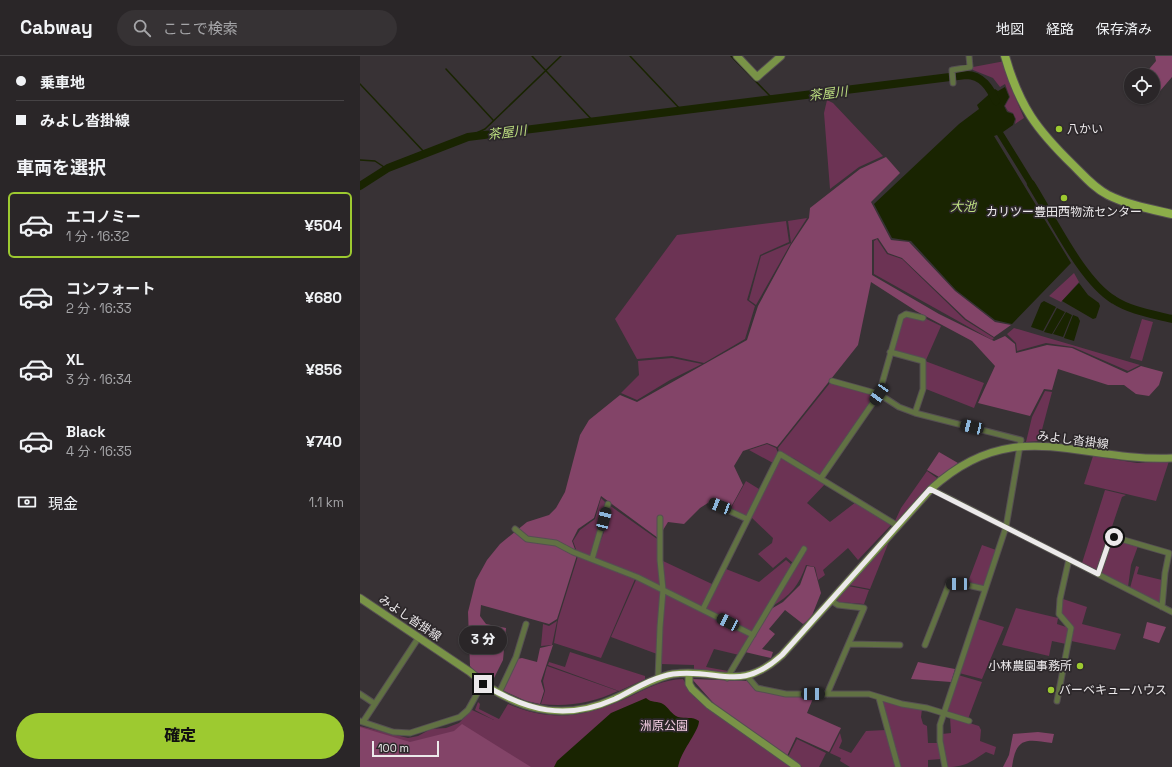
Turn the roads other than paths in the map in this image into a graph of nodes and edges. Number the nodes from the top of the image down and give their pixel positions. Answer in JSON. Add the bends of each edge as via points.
{"nodes":[{"id":1,"x":737,"y":56,"type":"edge"},
{"id":2,"x":780,"y":56,"type":"edge"},
{"id":3,"x":969,"y":56,"type":"edge"},
{"id":4,"x":1005,"y":56,"type":"edge"},
{"id":5,"x":953,"y":83,"type":"dead end"},
{"id":6,"x":1172,"y":214,"type":"edge"},
{"id":7,"x":923,"y":318,"type":"dead end"},
{"id":8,"x":890,"y":352,"type":"junction"},
{"id":9,"x":832,"y":381,"type":"dead end"},
{"id":10,"x":879,"y":394,"type":"junction"},
{"id":11,"x":915,"y":413,"type":"junction"},
{"id":12,"x":1021,"y":445,"type":"junction"},
{"id":13,"x":1172,"y":458,"type":"edge"},
{"id":14,"x":821,"y":478,"type":"junction"},
{"id":15,"x":930,"y":489,"type":"junction"},
{"id":16,"x":712,"y":503,"type":"dead end"},
{"id":17,"x":608,"y":504,"type":"dead end"},
{"id":18,"x":660,"y":518,"type":"dead end"},
{"id":19,"x":747,"y":519,"type":"junction"},
{"id":20,"x":898,"y":526,"type":"junction"},
{"id":21,"x":1006,"y":527,"type":"junction"},
{"id":22,"x":515,"y":529,"type":"dead end"},
{"id":23,"x":804,"y":549,"type":"dead end"},
{"id":24,"x":592,"y":559,"type":"junction"},
{"id":25,"x":1069,"y":559,"type":"junction"},
{"id":26,"x":1098,"y":574,"type":"junction"},
{"id":27,"x":985,"y":589,"type":"junction"},
{"id":28,"x":663,"y":590,"type":"junction"},
{"id":29,"x":360,"y":598,"type":"edge"},
{"id":30,"x":832,"y":601,"type":"junction"},
{"id":31,"x":1162,"y":607,"type":"junction"},
{"id":32,"x":703,"y":609,"type":"junction"},
{"id":33,"x":1172,"y":612,"type":"edge"},
{"id":34,"x":526,"y":624,"type":"dead end"},
{"id":35,"x":753,"y":635,"type":"junction"},
{"id":36,"x":419,"y":637,"type":"junction"},
{"id":37,"x":849,"y":644,"type":"junction"},
{"id":38,"x":900,"y":645,"type":"dead end"},
{"id":39,"x":925,"y":645,"type":"dead end"},
{"id":40,"x":689,"y":674,"type":"junction"},
{"id":41,"x":747,"y":676,"type":"junction"},
{"id":42,"x":658,"y":678,"type":"junction"},
{"id":43,"x":727,"y":678,"type":"junction"},
{"id":44,"x":483,"y":684,"type":"junction"},
{"id":45,"x":499,"y":693,"type":"junction"},
{"id":46,"x":360,"y":694,"type":"edge"},
{"id":47,"x":827,"y":694,"type":"junction"},
{"id":48,"x":879,"y":698,"type":"junction"},
{"id":49,"x":1057,"y":701,"type":"dead end"},
{"id":50,"x":375,"y":704,"type":"junction"},
{"id":51,"x":943,"y":713,"type":"junction"},
{"id":52,"x":969,"y":721,"type":"dead end"},
{"id":53,"x":362,"y":722,"type":"edge"},
{"id":54,"x":797,"y":767,"type":"edge"},
{"id":55,"x":898,"y":767,"type":"edge"},
{"id":56,"x":946,"y":767,"type":"edge"}],
"edges":[{"from":1,"to":2,"type":"main road","via":[[757,77]]},
{"from":3,"to":5,"type":"street","via":[[970,67],[952,70]]},
{"from":4,"to":6,"type":"main road","via":[[1020,96],[1034,122],[1052,146],[1091,183],[1124,202]]},
{"from":7,"to":8,"type":"street","via":[[906,314],[901,317]]},
{"from":8,"to":10,"type":"street"},
{"from":8,"to":11,"type":"street","via":[[923,361],[924,389]]},
{"from":9,"to":10,"type":"street"},
{"from":10,"to":11,"type":"street","via":[[899,407]]},
{"from":10,"to":14,"type":"street"},
{"from":11,"to":12,"type":"street","via":[[1017,438],[1021,440]]},
{"from":12,"to":13,"type":"main road","name":"みよし沓掛線","via":[[1050,446],[1132,458]]},
{"from":12,"to":15,"type":"main road","name":"みよし沓掛線","via":[[986,454],[963,464]]},
{"from":12,"to":21,"type":"street"},
{"from":14,"to":19,"type":"street","via":[[780,454]]},
{"from":14,"to":20,"type":"street"},
{"from":15,"to":20,"type":"main road","name":"みよし沓掛線"},
{"from":15,"to":21,"type":"street"},
{"from":16,"to":19,"type":"street"},
{"from":17,"to":24,"type":"street"},
{"from":18,"to":28,"type":"street"},
{"from":19,"to":32,"type":"street"},
{"from":20,"to":30,"type":"main road","name":"みよし沓掛線"},
{"from":21,"to":25,"type":"street"},
{"from":21,"to":27,"type":"street"},
{"from":22,"to":24,"type":"street","via":[[527,539],[556,543]]},
{"from":23,"to":35,"type":"street"},
{"from":24,"to":28,"type":"street"},
{"from":25,"to":26,"type":"street"},
{"from":25,"to":49,"type":"street","via":[[1059,614],[1071,628]]},
{"from":26,"to":31,"type":"street"},
{"from":26,"to":31,"type":"street","via":[[1110,539],[1114,537],[1169,553]]},
{"from":27,"to":39,"type":"street","via":[[949,584]]},
{"from":27,"to":51,"type":"street"},
{"from":28,"to":32,"type":"street"},
{"from":28,"to":42,"type":"street"},
{"from":29,"to":36,"type":"main road","name":"みよし沓掛線"},
{"from":30,"to":37,"type":"street","via":[[838,605],[864,608]]},
{"from":30,"to":41,"type":"main road","name":"みよし沓掛線","via":[[774,663]]},
{"from":31,"to":33,"type":"street"},
{"from":32,"to":35,"type":"street"},
{"from":34,"to":45,"type":"street","via":[[516,657]]},
{"from":35,"to":43,"type":"street"},
{"from":36,"to":44,"type":"main road","name":"みよし沓掛線"},
{"from":36,"to":50,"type":"street"},
{"from":37,"to":38,"type":"street"},
{"from":37,"to":47,"type":"street"},
{"from":40,"to":42,"type":"main road","name":"みよし沓掛線"},
{"from":40,"to":43,"type":"main road","name":"みよし沓掛線"},
{"from":40,"to":54,"type":"main road","via":[[692,689],[709,705]]},
{"from":41,"to":43,"type":"main road","name":"みよし沓掛線"},
{"from":41,"to":47,"type":"street","via":[[757,688],[786,694]]},
{"from":42,"to":45,"type":"main road","name":"みよし沓掛線","via":[[599,705],[573,710],[553,711],[530,707]]},
{"from":44,"to":45,"type":"main road","name":"みよし沓掛線"},
{"from":44,"to":53,"type":"street","via":[[468,710],[460,717],[439,724],[402,733]]},
{"from":46,"to":50,"type":"street"},
{"from":47,"to":48,"type":"street","via":[[857,693]]},
{"from":48,"to":51,"type":"street"},
{"from":48,"to":55,"type":"street"},
{"from":50,"to":53,"type":"street"},
{"from":51,"to":52,"type":"street"},
{"from":51,"to":56,"type":"street","via":[[940,741]]}]}
